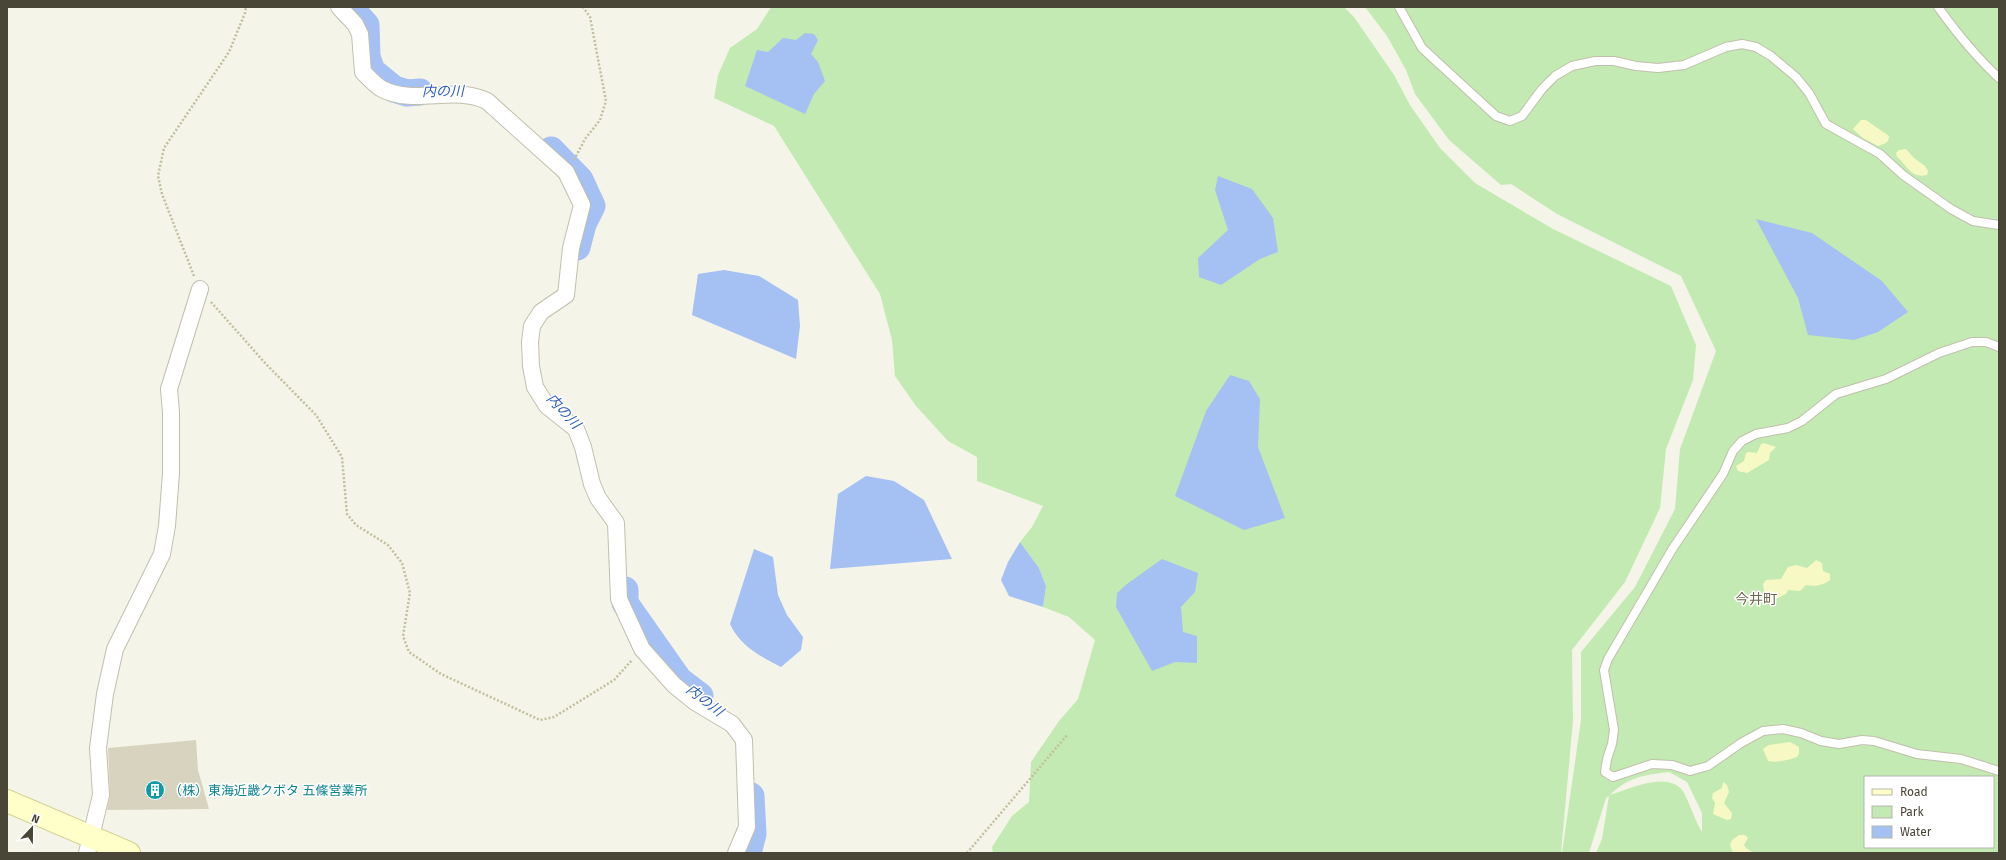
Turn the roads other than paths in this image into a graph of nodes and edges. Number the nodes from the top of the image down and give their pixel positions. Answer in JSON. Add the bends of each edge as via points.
{"nodes":[{"id":1,"x":339,"y":7,"type":"edge"},
{"id":2,"x":1399,"y":7,"type":"edge"},
{"id":3,"x":1938,"y":7,"type":"edge"},
{"id":4,"x":1999,"y":78,"type":"edge"},
{"id":5,"x":1999,"y":225,"type":"edge"},
{"id":6,"x":200,"y":289,"type":"road end"},
{"id":7,"x":1999,"y":347,"type":"edge"},
{"id":8,"x":1999,"y":771,"type":"edge"},
{"id":9,"x":7,"y":801,"type":"edge"},
{"id":10,"x":89,"y":845,"type":"edge"},
{"id":11,"x":129,"y":853,"type":"edge"},
{"id":12,"x":736,"y":853,"type":"edge"}],
"edges":[{"from":1,"to":12,"type":"street","via":[[355,24],[360,34],[363,72],[380,88],[399,96],[475,95],[488,101],[566,172],[582,205],[571,248],[566,295],[541,312],[532,326],[531,366],[535,387],[547,406],[576,429],[592,484],[598,498],[616,523],[619,599],[642,649],[674,685],[695,702],[732,724],[744,740],[747,827]]},
{"from":2,"to":5,"type":"lane","via":[[1422,48],[1496,116],[1510,120],[1522,116],[1554,76],[1572,66],[1595,61],[1614,61],[1658,68],[1684,65],[1726,47],[1742,44],[1756,47],[1796,77],[1809,93],[1826,124],[1880,154],[1903,175],[1951,209],[1973,221]]},
{"from":3,"to":4,"type":"lane","via":[[1953,28]]},
{"from":6,"to":10,"type":"street","via":[[169,389],[170,473],[167,526],[162,554],[115,649],[104,694],[98,748],[101,795]]},
{"from":7,"to":8,"type":"lane","via":[[1986,342],[1972,342],[1939,353],[1886,378],[1836,394],[1807,417],[1788,428],[1756,434],[1742,441],[1733,451],[1723,474],[1673,548],[1611,651],[1604,670],[1614,730],[1605,772],[1613,777],[1652,764],[1672,765],[1690,771],[1708,766],[1763,731],[1783,729],[1839,744],[1874,740],[1917,754],[1961,759]]},
{"from":9,"to":10,"type":"street"},
{"from":10,"to":11,"type":"street"}]}
